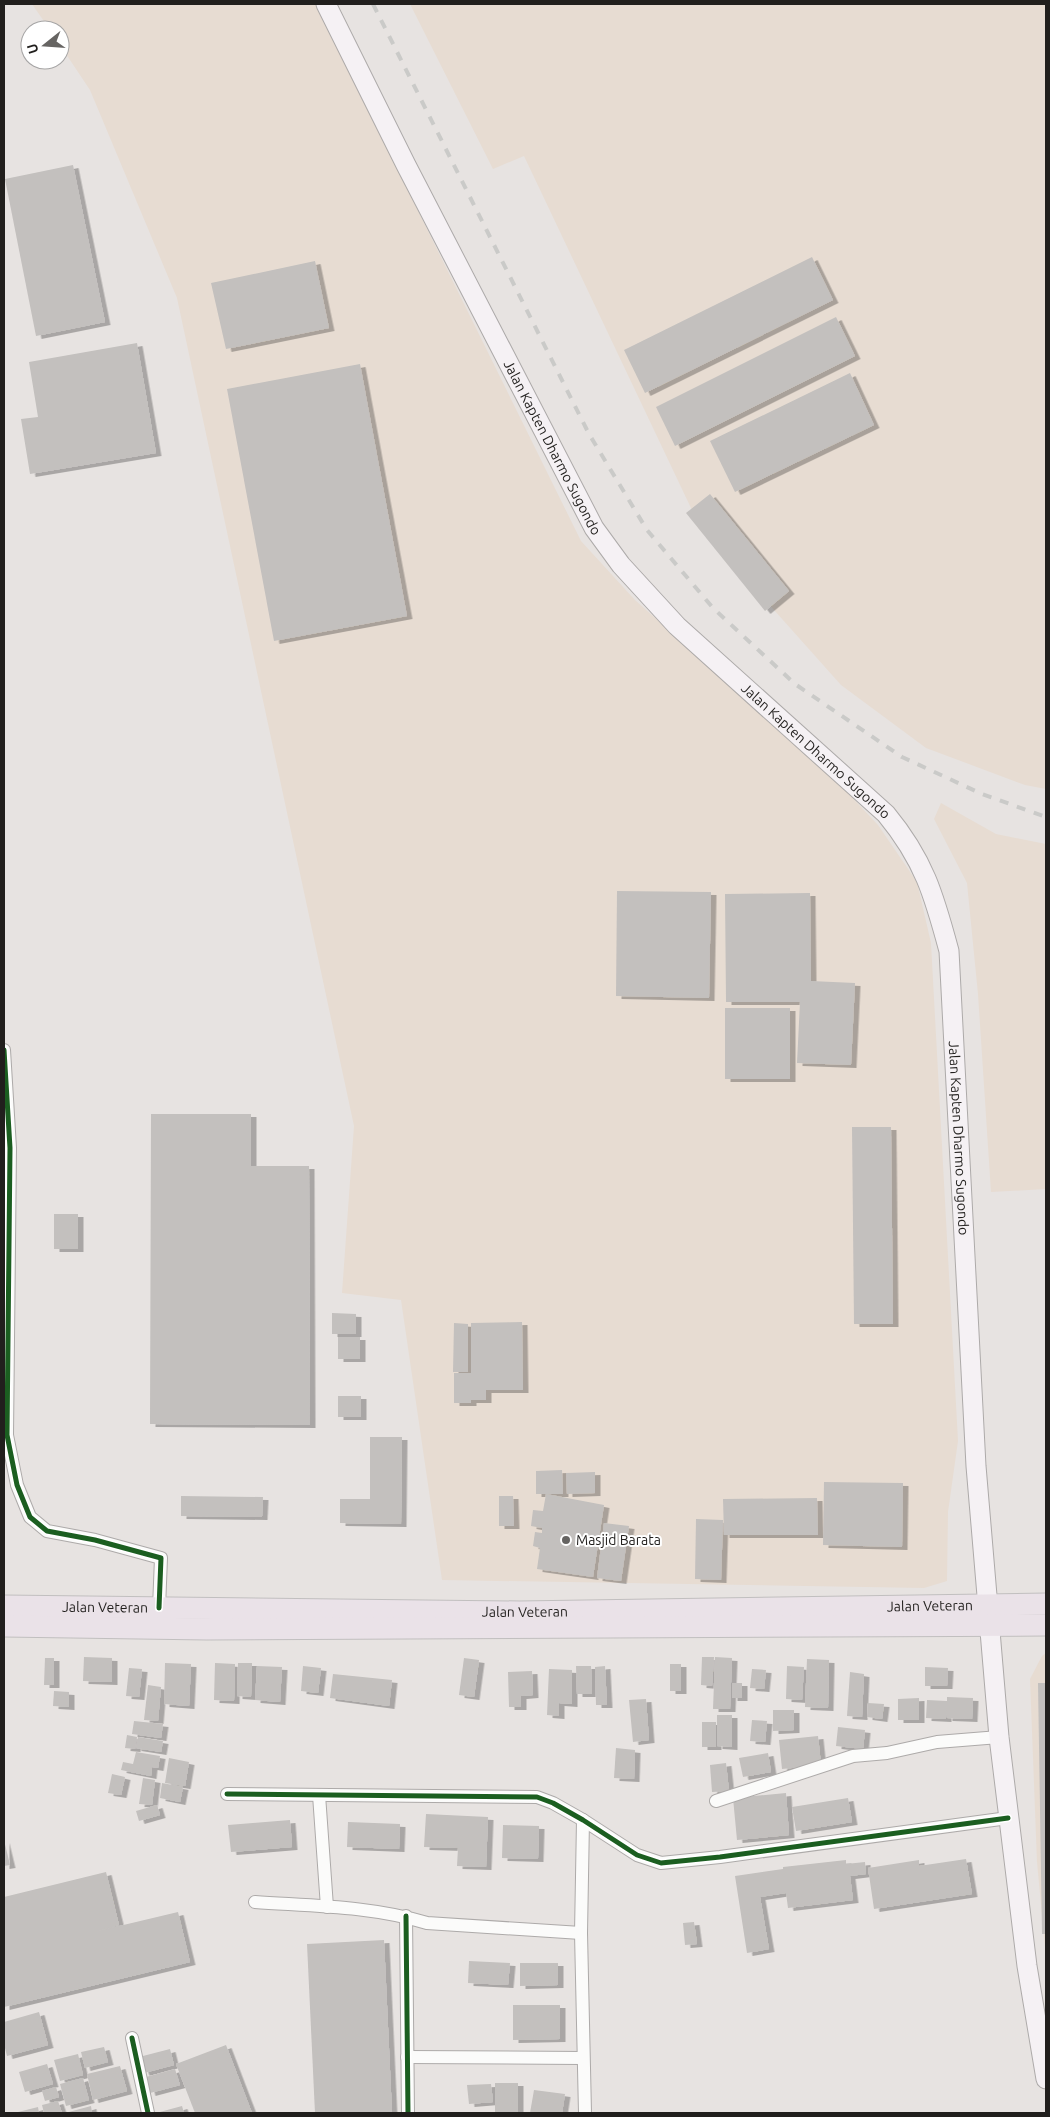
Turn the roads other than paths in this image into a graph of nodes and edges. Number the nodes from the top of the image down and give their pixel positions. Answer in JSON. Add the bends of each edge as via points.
{"nodes":[{"id":1,"x":326,"y":4,"type":"edge"},
{"id":2,"x":4,"y":1050,"type":"edge"},
{"id":3,"x":1046,"y":1604,"type":"edge"},
{"id":4,"x":4,"y":1606,"type":"edge"},
{"id":5,"x":159,"y":1608,"type":"junction"},
{"id":6,"x":989,"y":1616,"type":"junction"},
{"id":7,"x":4,"y":1626,"type":"edge"},
{"id":8,"x":1046,"y":1626,"type":"edge"},
{"id":9,"x":999,"y":1736,"type":"junction"},
{"id":10,"x":227,"y":1794,"type":"dead end"},
{"id":11,"x":319,"y":1795,"type":"junction"},
{"id":12,"x":716,"y":1801,"type":"dead end"},
{"id":13,"x":1008,"y":1818,"type":"junction"},
{"id":14,"x":583,"y":1820,"type":"junction"},
{"id":15,"x":255,"y":1902,"type":"dead end"},
{"id":16,"x":327,"y":1907,"type":"junction"},
{"id":17,"x":406,"y":1916,"type":"junction"},
{"id":18,"x":581,"y":1933,"type":"junction"},
{"id":19,"x":132,"y":2038,"type":"dead end"},
{"id":20,"x":407,"y":2057,"type":"junction"},
{"id":21,"x":583,"y":2058,"type":"junction"},
{"id":22,"x":1046,"y":2079,"type":"edge"},
{"id":23,"x":148,"y":2113,"type":"edge"},
{"id":24,"x":408,"y":2113,"type":"edge"},
{"id":25,"x":584,"y":2113,"type":"edge"}],
"edges":[{"from":1,"to":6,"type":"main road","name":"Jalan Kapten Dharmo Sugondo","via":[[594,528],[622,565],[677,626],[886,814],[916,855],[935,896],[949,951],[976,1466]]},
{"from":2,"to":5,"type":"street","via":[[10,1148],[7,1435],[17,1485],[30,1517],[47,1531],[160,1558]]},
{"from":3,"to":6,"type":"highway","name":"Jalan Veteran"},
{"from":4,"to":5,"type":"highway","name":"Jalan Veteran"},
{"from":5,"to":6,"type":"highway","name":"Jalan Veteran"},
{"from":6,"to":7,"type":"highway","name":"Jalan Veteran","via":[[227,1629]]},
{"from":6,"to":8,"type":"highway","name":"Jalan Veteran"},
{"from":6,"to":9,"type":"main road","name":"Jalan Kapten Dharmo Sugondo"},
{"from":9,"to":12,"type":"street","via":[[853,1756]]},
{"from":9,"to":13,"type":"main road","name":"Jalan Kapten Dharmo Sugondo"},
{"from":10,"to":11,"type":"street"},
{"from":11,"to":14,"type":"street","via":[[537,1797]]},
{"from":11,"to":16,"type":"street"},
{"from":13,"to":14,"type":"street","via":[[720,1858],[661,1863],[637,1855]]},
{"from":13,"to":22,"type":"main road","name":"Jalan Kapten Dharmo Sugondo","via":[[1027,1966]]},
{"from":14,"to":18,"type":"street"},
{"from":15,"to":16,"type":"street"},
{"from":16,"to":17,"type":"street"},
{"from":17,"to":18,"type":"street","via":[[427,1923]]},
{"from":17,"to":20,"type":"street"},
{"from":18,"to":21,"type":"street"},
{"from":19,"to":23,"type":"street"},
{"from":20,"to":21,"type":"street"},
{"from":20,"to":24,"type":"street"},
{"from":21,"to":25,"type":"street"}]}
